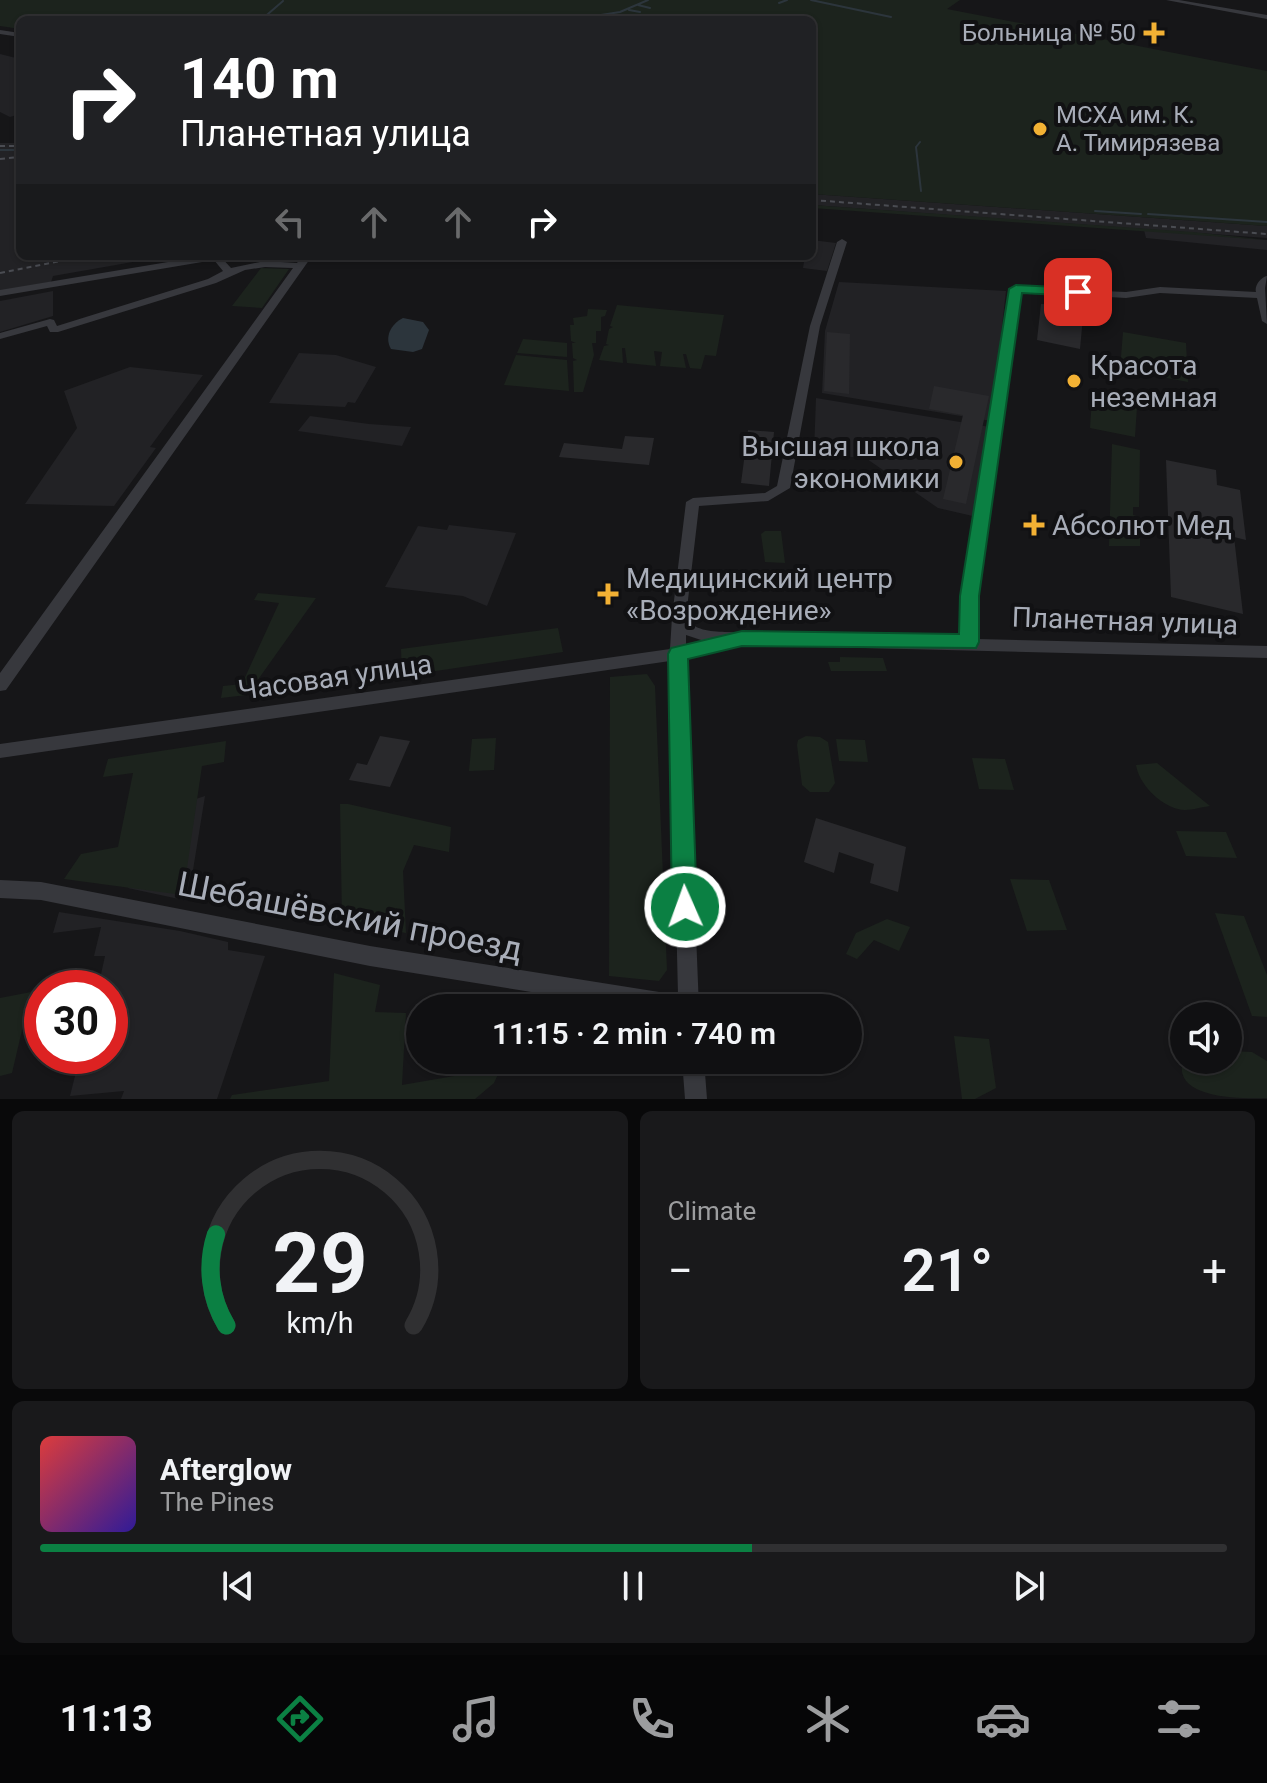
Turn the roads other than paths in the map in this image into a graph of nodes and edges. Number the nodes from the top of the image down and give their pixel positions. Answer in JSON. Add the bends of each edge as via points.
{"nodes":[{"id":1,"x":1169,"y":0,"type":"edge"},
{"id":2,"x":1189,"y":2,"type":"edge"},
{"id":3,"x":1267,"y":17,"type":"edge"},
{"id":4,"x":842,"y":242,"type":"dead end"},
{"id":5,"x":198,"y":260,"type":"edge"},
{"id":6,"x":219,"y":260,"type":"edge"},
{"id":7,"x":304,"y":260,"type":"edge"},
{"id":8,"x":300,"y":266,"type":"junction"},
{"id":9,"x":228,"y":270,"type":"junction"},
{"id":10,"x":1265,"y":280,"type":"edge"},
{"id":11,"x":0,"y":293,"type":"edge"},
{"id":12,"x":1262,"y":295,"type":"junction"},
{"id":13,"x":1267,"y":321,"type":"edge"},
{"id":14,"x":0,"y":336,"type":"edge"},
{"id":15,"x":679,"y":620,"type":"junction"},
{"id":16,"x":742,"y":639,"type":"junction"},
{"id":17,"x":969,"y":642,"type":"junction"},
{"id":18,"x":1267,"y":652,"type":"edge"},
{"id":19,"x":678,"y":654,"type":"junction"},
{"id":20,"x":0,"y":685,"type":"edge"},
{"id":21,"x":0,"y":751,"type":"edge"},
{"id":22,"x":0,"y":889,"type":"edge"},
{"id":23,"x":608,"y":994,"type":"edge"},
{"id":24,"x":689,"y":994,"type":"edge"},
{"id":25,"x":694,"y":1074,"type":"edge"},
{"id":26,"x":696,"y":1099,"type":"edge"}],
"edges":[{"from":1,"to":2,"type":"street"},
{"from":2,"to":3,"type":"street"},
{"from":4,"to":15,"type":"street","via":[[815,326],[783,488],[768,497],[693,502]]},
{"from":5,"to":11,"type":"street"},
{"from":6,"to":9,"type":"street"},
{"from":7,"to":8,"type":"street"},
{"from":8,"to":9,"type":"street","via":[[256,263]]},
{"from":8,"to":20,"type":"street"},
{"from":9,"to":14,"type":"street","via":[[212,281],[63,328],[54,330],[50,322]]},
{"from":10,"to":12,"type":"street"},
{"from":12,"to":13,"type":"street"},
{"from":12,"to":17,"type":"street","via":[[1016,289],[970,596]]},
{"from":15,"to":16,"type":"street","name":"Планетная улица","via":[[685,630],[701,635]]},
{"from":15,"to":19,"type":"street"},
{"from":16,"to":17,"type":"street","name":"Планетная улица"},
{"from":16,"to":19,"type":"street","name":"Планетная улица"},
{"from":17,"to":18,"type":"street","name":"Планетная улица"},
{"from":19,"to":21,"type":"street","name":"Часовая улица"},
{"from":19,"to":24,"type":"street"},
{"from":22,"to":23,"type":"street","name":"Шебашёвский проезд","via":[[41,891],[370,956]]},
{"from":25,"to":26,"type":"street"}]}
